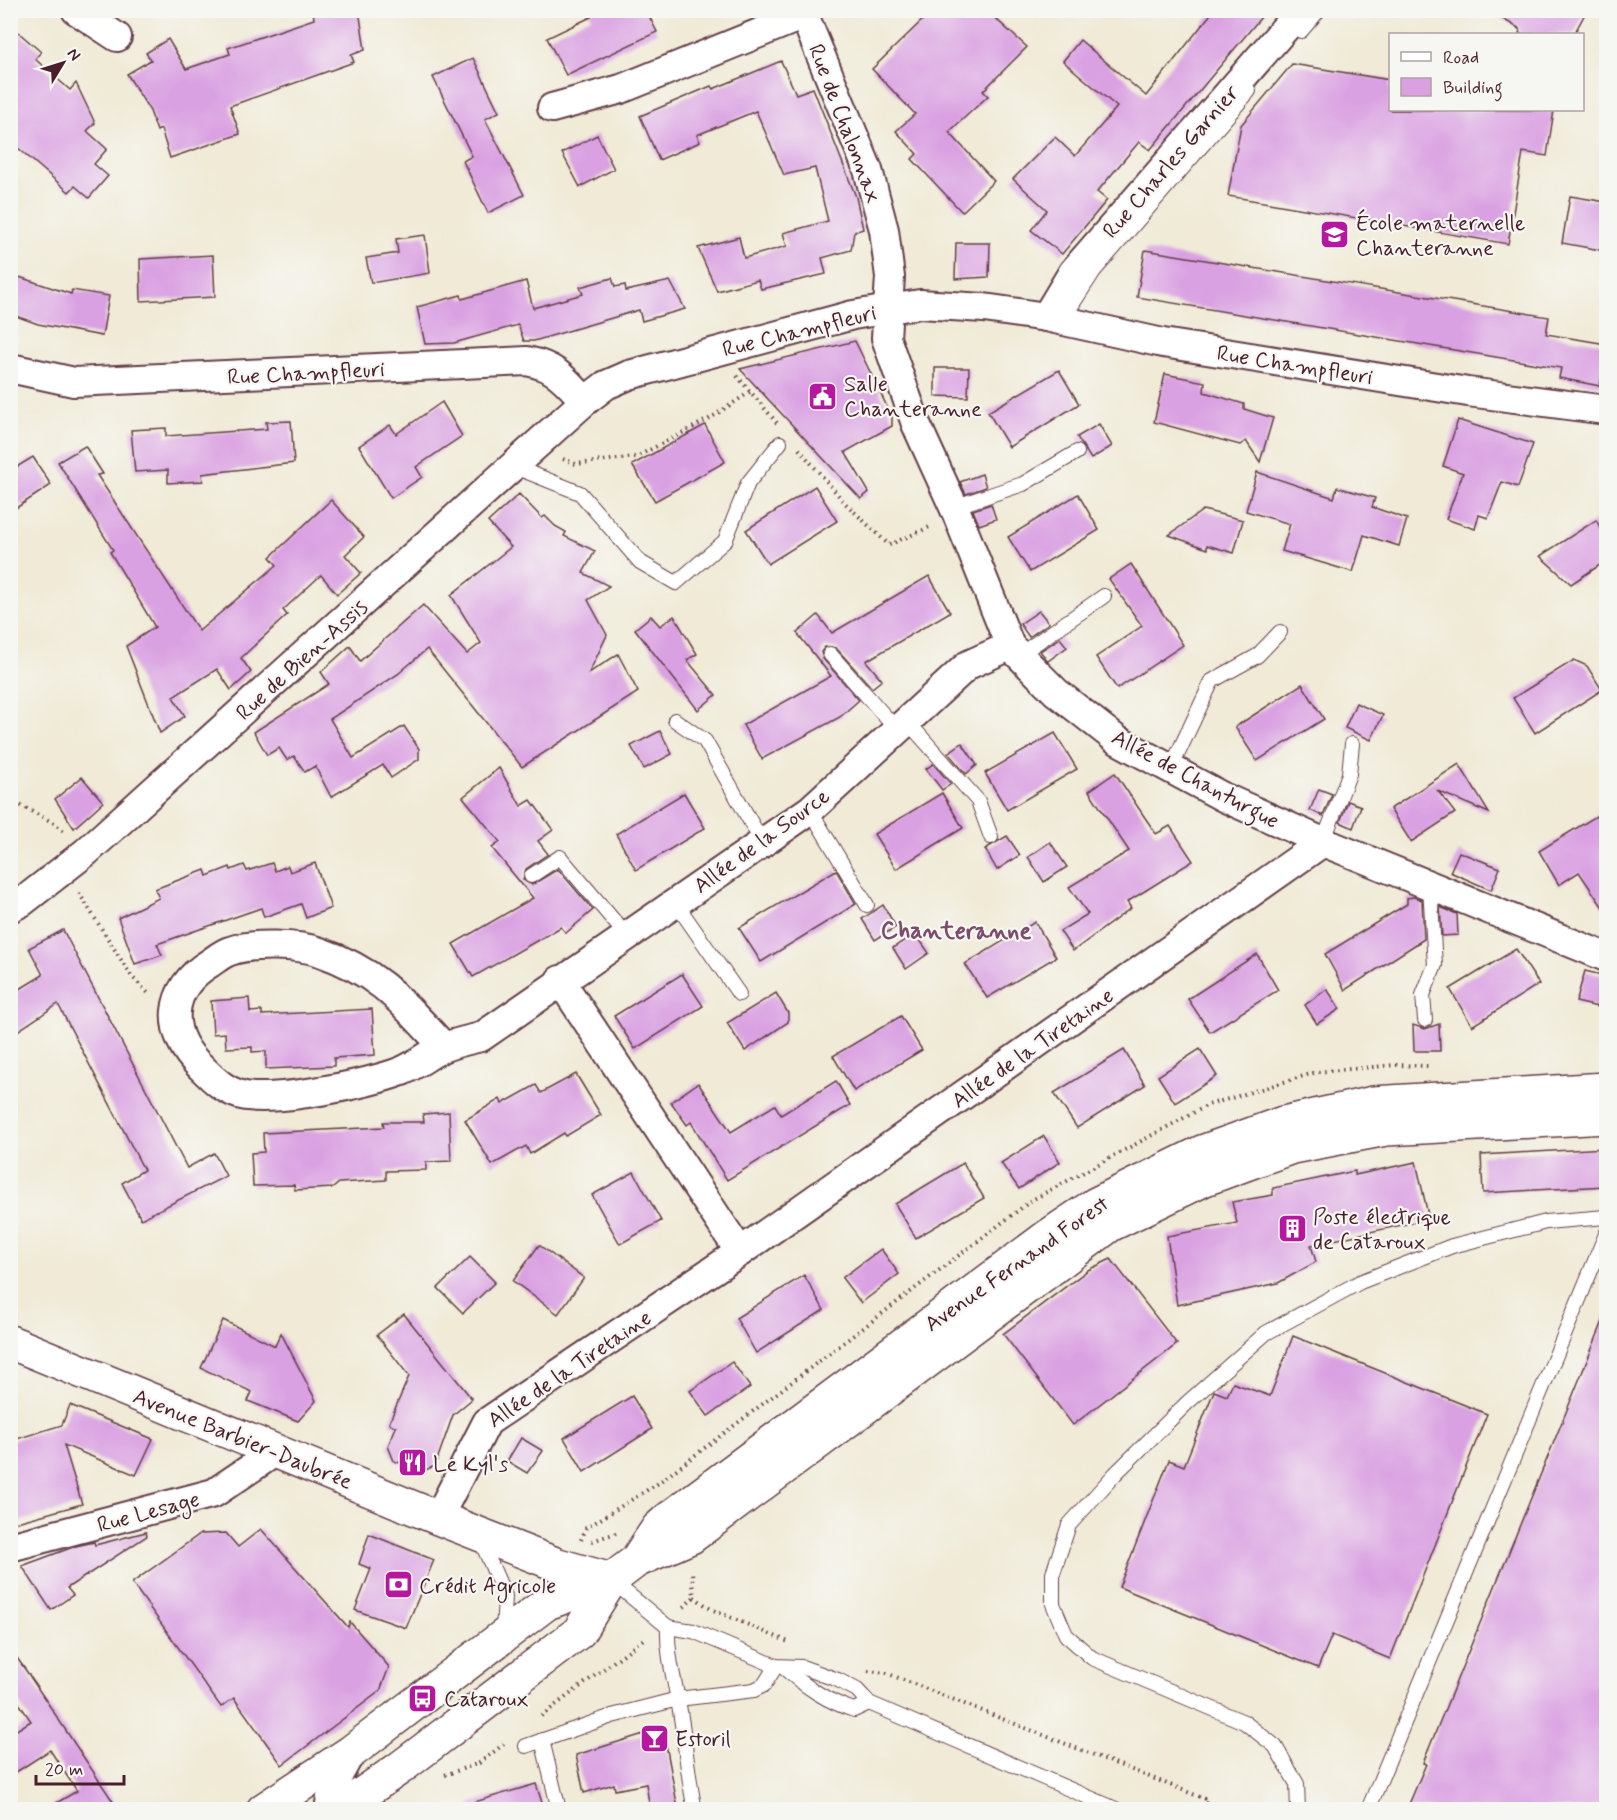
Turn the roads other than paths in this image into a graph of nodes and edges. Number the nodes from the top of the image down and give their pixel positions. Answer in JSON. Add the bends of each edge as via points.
{"nodes":[{"id":1,"x":76,"y":10,"type":"edge"},
{"id":2,"x":1301,"y":10,"type":"edge"},
{"id":3,"x":1319,"y":10,"type":"edge"},
{"id":4,"x":803,"y":13,"type":"edge"},
{"id":5,"x":117,"y":38,"type":"dead end"},
{"id":6,"x":552,"y":108,"type":"dead end"},
{"id":7,"x":889,"y":308,"type":"junction"},
{"id":8,"x":1054,"y":320,"type":"junction"},
{"id":9,"x":10,"y":368,"type":"edge"},
{"id":10,"x":585,"y":401,"type":"junction"},
{"id":11,"x":1606,"y":410,"type":"edge"},
{"id":12,"x":786,"y":439,"type":"road end"},
{"id":13,"x":1077,"y":452,"type":"dead end"},
{"id":14,"x":515,"y":467,"type":"junction"},
{"id":15,"x":955,"y":511,"type":"junction"},
{"id":16,"x":1104,"y":596,"type":"dead end"},
{"id":17,"x":1280,"y":632,"type":"dead end"},
{"id":18,"x":1014,"y":650,"type":"junction"},
{"id":19,"x":830,"y":654,"type":"dead end"},
{"id":20,"x":675,"y":720,"type":"dead end"},
{"id":21,"x":902,"y":726,"type":"junction"},
{"id":22,"x":1352,"y":744,"type":"dead end"},
{"id":23,"x":1170,"y":768,"type":"junction"},
{"id":24,"x":810,"y":810,"type":"junction"},
{"id":25,"x":991,"y":837,"type":"dead end"},
{"id":26,"x":762,"y":842,"type":"junction"},
{"id":27,"x":1323,"y":842,"type":"junction"},
{"id":28,"x":531,"y":876,"type":"dead end"},
{"id":29,"x":1430,"y":887,"type":"junction"},
{"id":30,"x":675,"y":902,"type":"junction"},
{"id":31,"x":867,"y":905,"type":"dead end"},
{"id":32,"x":10,"y":908,"type":"edge"},
{"id":33,"x":626,"y":935,"type":"junction"},
{"id":34,"x":1606,"y":957,"type":"edge"},
{"id":35,"x":560,"y":980,"type":"junction"},
{"id":36,"x":739,"y":994,"type":"dead end"},
{"id":37,"x":1425,"y":1020,"type":"dead end"},
{"id":38,"x":444,"y":1047,"type":"junction"},
{"id":39,"x":1606,"y":1089,"type":"edge"},
{"id":40,"x":1606,"y":1117,"type":"edge"},
{"id":41,"x":1606,"y":1217,"type":"edge"},
{"id":42,"x":1606,"y":1234,"type":"edge"},
{"id":43,"x":740,"y":1252,"type":"junction"},
{"id":44,"x":10,"y":1342,"type":"edge"},
{"id":45,"x":275,"y":1452,"type":"junction"},
{"id":46,"x":438,"y":1518,"type":"junction"},
{"id":47,"x":476,"y":1531,"type":"junction"},
{"id":48,"x":10,"y":1547,"type":"edge"},
{"id":49,"x":624,"y":1570,"type":"junction"},
{"id":50,"x":666,"y":1625,"type":"junction"},
{"id":51,"x":503,"y":1639,"type":"junction"},
{"id":52,"x":780,"y":1667,"type":"junction"},
{"id":53,"x":678,"y":1699,"type":"junction"},
{"id":54,"x":869,"y":1702,"type":"junction"},
{"id":55,"x":542,"y":1740,"type":"junction"},
{"id":56,"x":526,"y":1746,"type":"dead end"},
{"id":57,"x":351,"y":1752,"type":"junction"},
{"id":58,"x":271,"y":1809,"type":"edge"},
{"id":59,"x":329,"y":1809,"type":"edge"},
{"id":60,"x":339,"y":1809,"type":"edge"},
{"id":61,"x":559,"y":1809,"type":"edge"},
{"id":62,"x":695,"y":1809,"type":"edge"},
{"id":63,"x":1118,"y":1809,"type":"edge"},
{"id":64,"x":1298,"y":1809,"type":"edge"},
{"id":65,"x":1368,"y":1809,"type":"edge"}],
"edges":[{"from":1,"to":5,"type":"street"},
{"from":2,"to":8,"type":"street","name":"Rue Charles Garnier","via":[[1073,272]]},
{"from":3,"to":8,"type":"lane"},
{"from":4,"to":6,"type":"street","via":[[621,89]]},
{"from":4,"to":7,"type":"street","name":"Rue de Chalonnax","via":[[868,170],[884,230]]},
{"from":7,"to":8,"type":"street","name":"Rue Champfleuri","via":[[920,304],[984,308]]},
{"from":7,"to":10,"type":"street","name":"Rue Champfleuri","via":[[628,375]]},
{"from":7,"to":15,"type":"street","name":"Allée de Chanturgue","via":[[886,338],[915,424]]},
{"from":8,"to":11,"type":"street","name":"Rue Champfleuri","via":[[1174,345]]},
{"from":9,"to":10,"type":"street","name":"Rue Champfleuri","via":[[74,382],[527,361],[559,373]]},
{"from":10,"to":14,"type":"street","name":"Rue de Bien-Assis"},
{"from":12,"to":14,"type":"lane","via":[[748,483],[725,541],[676,583],[640,562],[580,493]]},
{"from":13,"to":15,"type":"lane","via":[[1023,484]]},
{"from":14,"to":32,"type":"street","name":"Rue de Bien-Assis","via":[[86,852]]},
{"from":15,"to":18,"type":"street","name":"Allée de Chanturgue"},
{"from":16,"to":18,"type":"lane"},
{"from":17,"to":23,"type":"lane","via":[[1257,656],[1212,681]]},
{"from":18,"to":21,"type":"street","name":"Allée de la Source","via":[[968,666]]},
{"from":18,"to":23,"type":"street","name":"Allée de Chanturgue","via":[[1056,692],[1117,740]]},
{"from":19,"to":21,"type":"lane"},
{"from":20,"to":26,"type":"lane","via":[[705,741]]},
{"from":21,"to":24,"type":"street","name":"Allée de la Source"},
{"from":21,"to":25,"type":"lane","via":[[978,801]]},
{"from":22,"to":27,"type":"lane","via":[[1349,774]]},
{"from":23,"to":27,"type":"street","name":"Allée de Chanturgue","via":[[1223,797]]},
{"from":24,"to":26,"type":"street","name":"Allée de la Source"},
{"from":24,"to":31,"type":"lane"},
{"from":26,"to":30,"type":"street","name":"Allée de la Source"},
{"from":27,"to":29,"type":"street","name":"Allée de Chanturgue"},
{"from":27,"to":43,"type":"street","name":"Allée de la Tiretaine"},
{"from":28,"to":33,"type":"lane","via":[[560,857]]},
{"from":29,"to":34,"type":"street","name":"Allée de Chanturgue"},
{"from":29,"to":37,"type":"lane","via":[[1435,965],[1423,995]]},
{"from":30,"to":33,"type":"street","name":"Allée de la Source"},
{"from":30,"to":36,"type":"lane"},
{"from":33,"to":35,"type":"street","name":"Allée de la Source"},
{"from":35,"to":38,"type":"street","name":"Allée de la Source","via":[[481,1037]]},
{"from":35,"to":43,"type":"street"},
{"from":38,"to":38,"type":"street","name":"Allée de la Source","via":[[372,975],[318,951],[276,946],[230,951],[195,972],[177,998],[175,1024],[189,1056],[219,1085],[244,1096],[319,1091],[403,1071]]},
{"from":39,"to":49,"type":"main road","name":"Avenue Fernand Forest","via":[[1373,1103],[1283,1124],[1191,1157],[1096,1204],[1047,1237],[667,1520]]},
{"from":40,"to":49,"type":"main road","name":"Avenue Fernand Forest","via":[[1386,1129],[1292,1148],[1205,1179],[1110,1225],[691,1537]]},
{"from":41,"to":64,"type":"lane","via":[[1546,1222],[1452,1246],[1360,1282],[1266,1333],[1187,1403],[1070,1525],[1053,1573],[1053,1604],[1066,1635],[1092,1658],[1244,1722],[1275,1746],[1297,1784]]},
{"from":42,"to":65,"type":"lane"},
{"from":43,"to":46,"type":"street","name":"Allée de la Tiretaine","via":[[487,1422]]},
{"from":44,"to":45,"type":"main road","name":"Avenue Barbier-Daubrée"},
{"from":45,"to":46,"type":"main road","name":"Avenue Barbier-Daubrée"},
{"from":45,"to":48,"type":"street","name":"Rue Lesage","via":[[214,1493]]},
{"from":46,"to":47,"type":"main road","name":"Avenue Barbier-Daubrée"},
{"from":47,"to":49,"type":"main road","name":"Avenue Barbier-Daubrée","via":[[541,1557]]},
{"from":47,"to":51,"type":"lane","via":[[505,1596]]},
{"from":49,"to":50,"type":"lane"},
{"from":49,"to":51,"type":"main road","via":[[547,1603]]},
{"from":49,"to":60,"type":"main road","via":[[579,1632],[400,1768]]},
{"from":50,"to":52,"type":"lane","via":[[693,1631]]},
{"from":50,"to":53,"type":"lane","via":[[667,1651]]},
{"from":51,"to":57,"type":"main road"},
{"from":52,"to":53,"type":"lane","via":[[754,1690]]},
{"from":52,"to":54,"type":"lane","via":[[802,1667],[838,1680]]},
{"from":52,"to":54,"type":"lane","via":[[807,1688],[841,1706],[854,1710]]},
{"from":53,"to":55,"type":"lane"},
{"from":53,"to":62,"type":"lane"},
{"from":54,"to":63,"type":"lane"},
{"from":55,"to":56,"type":"lane"},
{"from":55,"to":61,"type":"lane"},
{"from":57,"to":58,"type":"main road"},
{"from":57,"to":59,"type":"street","via":[[333,1785]]}]}
